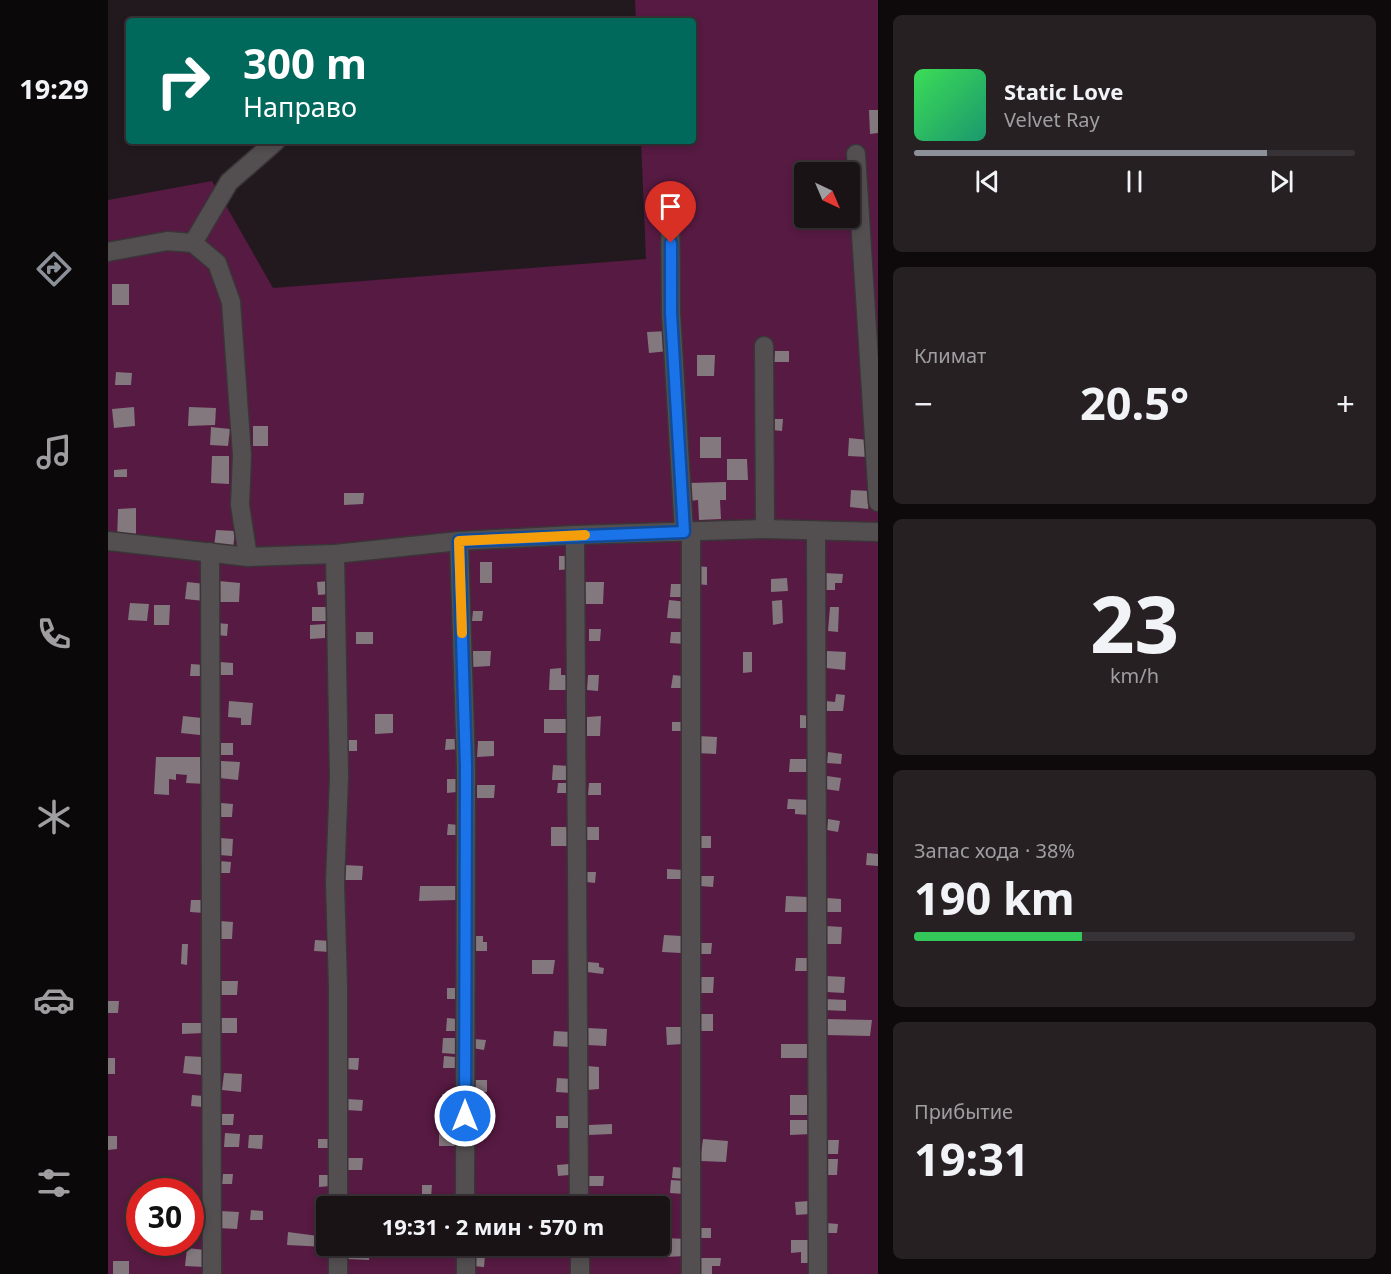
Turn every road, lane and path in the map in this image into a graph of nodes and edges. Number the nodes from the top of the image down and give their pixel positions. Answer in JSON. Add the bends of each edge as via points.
{"nodes":[{"id":1,"x":273,"y":144,"type":"edge"},
{"id":2,"x":856,"y":154,"type":"dead end"},
{"id":3,"x":670,"y":197,"type":"dead end"},
{"id":4,"x":193,"y":243,"type":"junction"},
{"id":5,"x":108,"y":252,"type":"edge"},
{"id":6,"x":764,"y":346,"type":"dead end"},
{"id":7,"x":878,"y":502,"type":"edge"},
{"id":8,"x":765,"y":529,"type":"junction"},
{"id":9,"x":816,"y":531,"type":"junction"},
{"id":10,"x":688,"y":532,"type":"junction"},
{"id":11,"x":878,"y":532,"type":"edge"},
{"id":12,"x":575,"y":535,"type":"junction"},
{"id":13,"x":108,"y":541,"type":"edge"},
{"id":14,"x":459,"y":541,"type":"junction"},
{"id":15,"x":210,"y":552,"type":"junction"},
{"id":16,"x":334,"y":554,"type":"junction"},
{"id":17,"x":248,"y":557,"type":"junction"},
{"id":18,"x":338,"y":1196,"type":"edge"},
{"id":19,"x":465,"y":1196,"type":"edge"},
{"id":20,"x":579,"y":1196,"type":"edge"},
{"id":21,"x":338,"y":1256,"type":"edge"},
{"id":22,"x":466,"y":1256,"type":"edge"},
{"id":23,"x":580,"y":1256,"type":"edge"},
{"id":24,"x":212,"y":1274,"type":"edge"},
{"id":25,"x":338,"y":1274,"type":"edge"},
{"id":26,"x":466,"y":1274,"type":"edge"},
{"id":27,"x":580,"y":1274,"type":"edge"},
{"id":28,"x":691,"y":1274,"type":"edge"},
{"id":29,"x":818,"y":1274,"type":"edge"}],
"edges":[{"from":1,"to":4,"type":"street","via":[[229,182]]},
{"from":2,"to":7,"type":"street"},
{"from":3,"to":10,"type":"street","via":[[671,313]]},
{"from":4,"to":5,"type":"street","via":[[167,241]]},
{"from":4,"to":17,"type":"street","via":[[217,263],[231,302],[242,455],[240,505]]},
{"from":6,"to":8,"type":"street"},
{"from":8,"to":9,"type":"street"},
{"from":8,"to":10,"type":"street"},
{"from":9,"to":11,"type":"street"},
{"from":9,"to":29,"type":"street"},
{"from":10,"to":12,"type":"street"},
{"from":10,"to":28,"type":"street"},
{"from":12,"to":14,"type":"street"},
{"from":12,"to":20,"type":"street"},
{"from":13,"to":15,"type":"street"},
{"from":14,"to":16,"type":"street"},
{"from":14,"to":19,"type":"street","via":[[466,767]]},
{"from":15,"to":17,"type":"street"},
{"from":15,"to":24,"type":"street"},
{"from":16,"to":17,"type":"street"},
{"from":16,"to":18,"type":"street","via":[[339,765],[335,883]]},
{"from":21,"to":25,"type":"street"},
{"from":22,"to":26,"type":"street"},
{"from":23,"to":27,"type":"street"}]}
